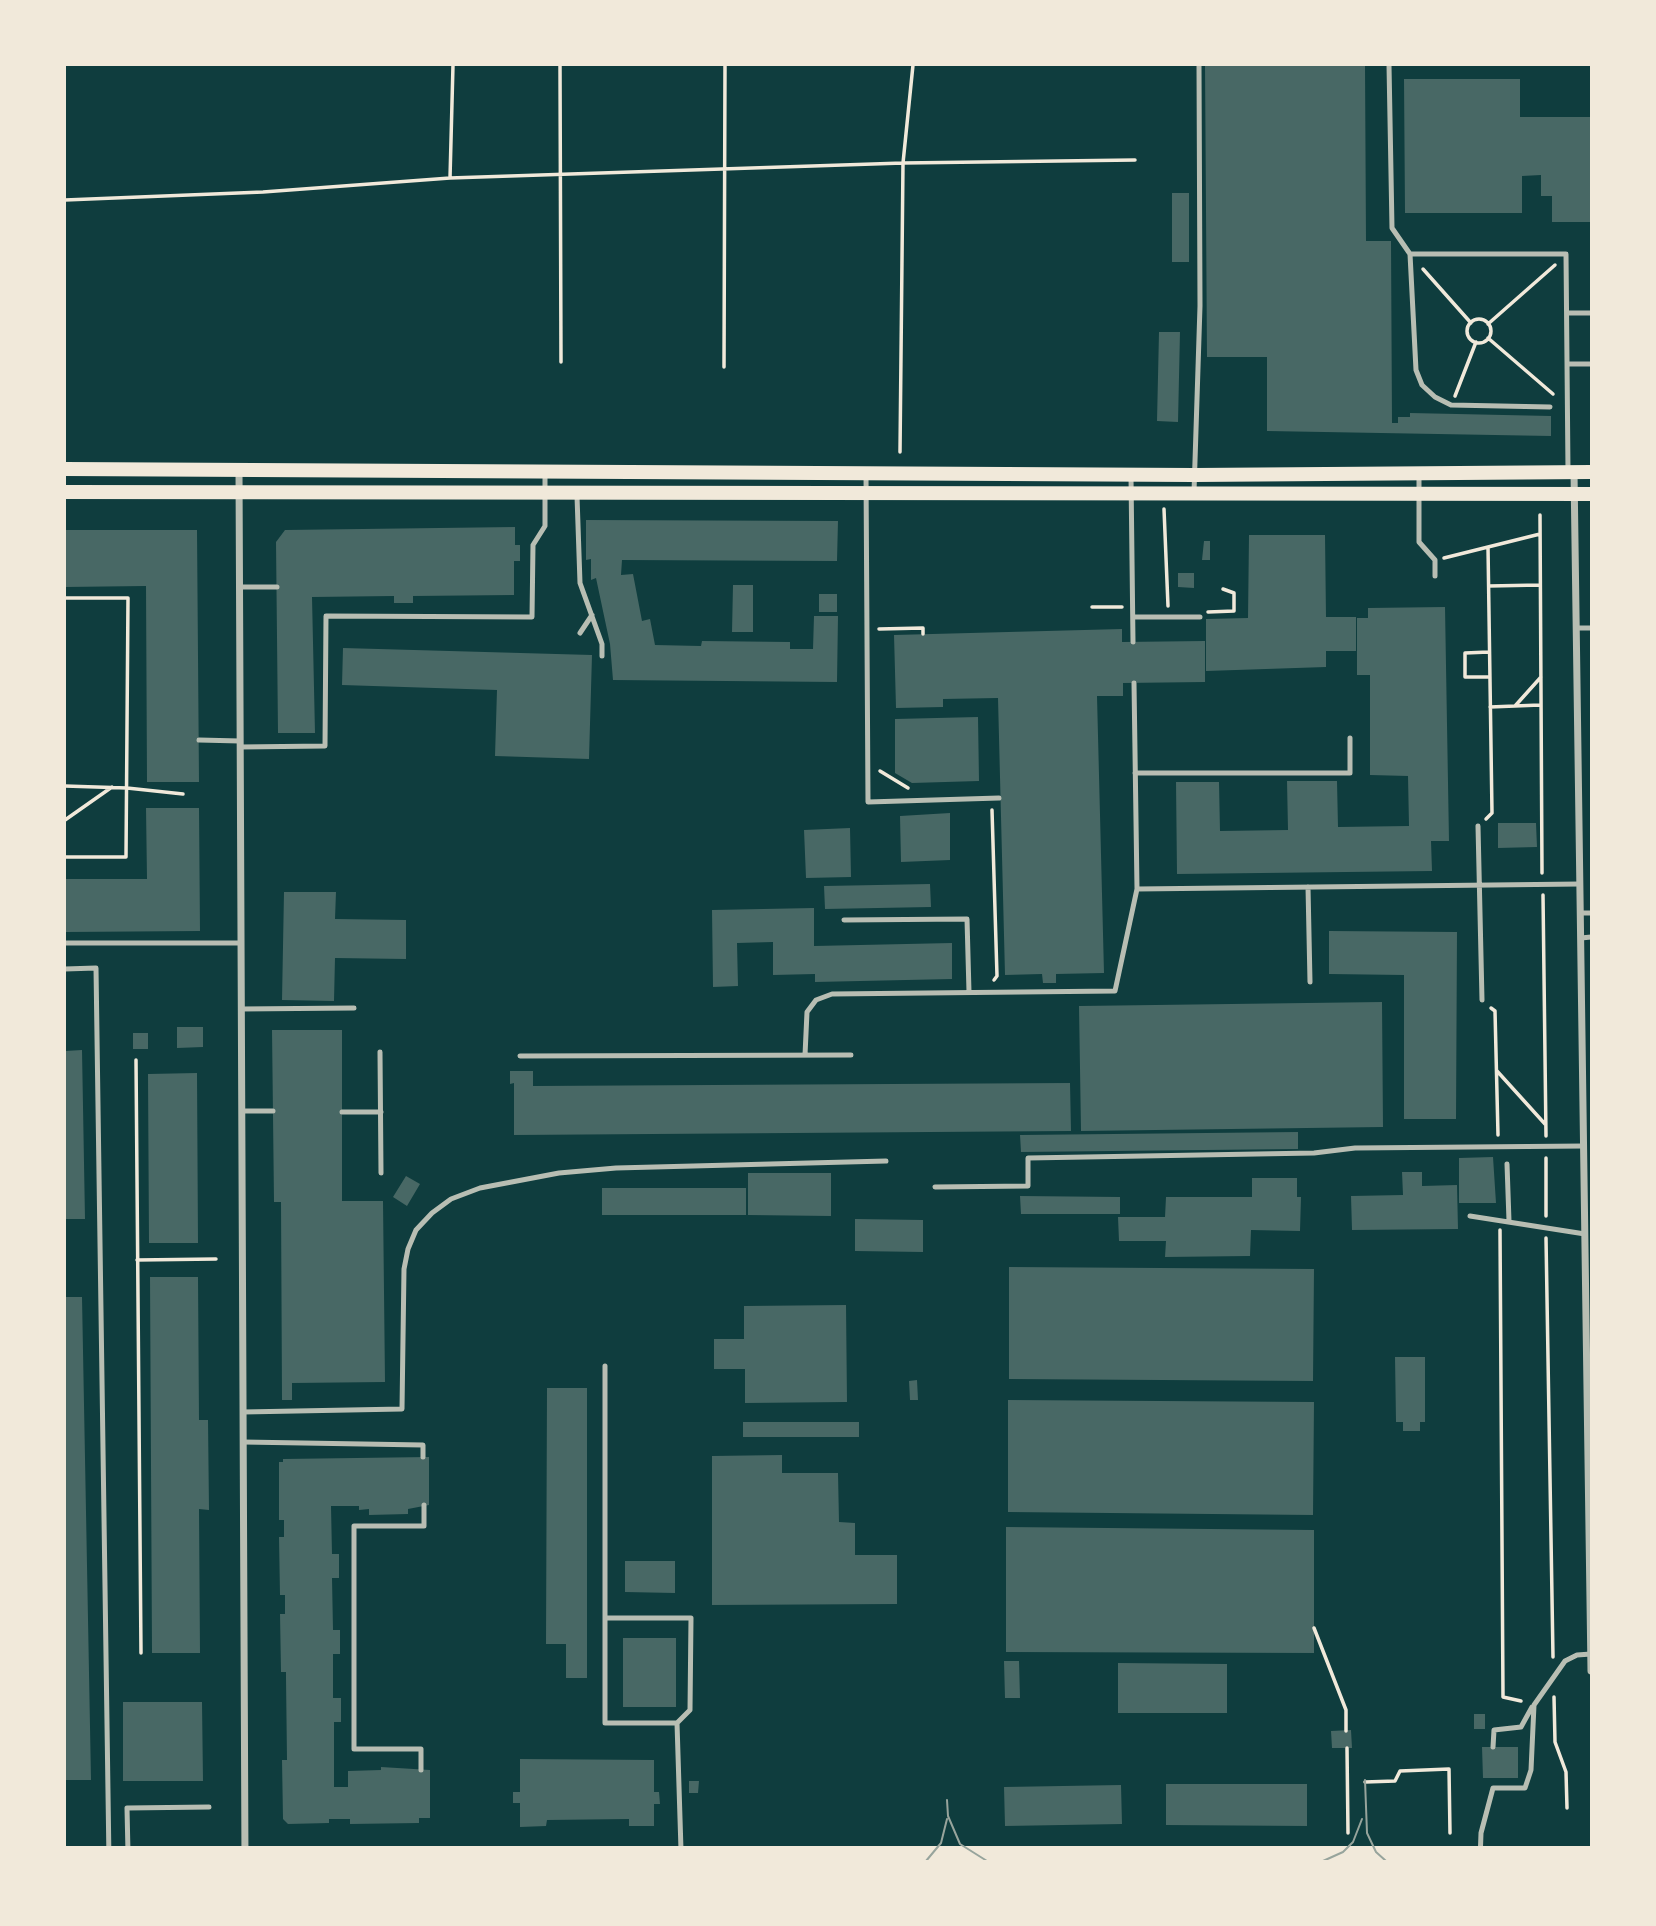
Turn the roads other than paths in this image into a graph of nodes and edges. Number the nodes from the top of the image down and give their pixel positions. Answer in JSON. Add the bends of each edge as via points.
{"nodes":[{"id":1,"x":1199,"y":65,"type":"edge"},
{"id":2,"x":1389,"y":65,"type":"edge"},
{"id":3,"x":1410,"y":254,"type":"junction"},
{"id":4,"x":1567,"y":313,"type":"junction"},
{"id":5,"x":1591,"y":313,"type":"edge"},
{"id":6,"x":1567,"y":364,"type":"junction"},
{"id":7,"x":1591,"y":364,"type":"edge"},
{"id":8,"x":1550,"y":407,"type":"dead end"},
{"id":9,"x":65,"y":469,"type":"edge"},
{"id":10,"x":239,"y":470,"type":"junction"},
{"id":11,"x":545,"y":472,"type":"junction"},
{"id":12,"x":1419,"y":472,"type":"junction"},
{"id":13,"x":1571,"y":472,"type":"junction"},
{"id":14,"x":1591,"y":472,"type":"edge"},
{"id":15,"x":866,"y":474,"type":"junction"},
{"id":16,"x":1131,"y":475,"type":"junction"},
{"id":17,"x":1194,"y":475,"type":"junction"},
{"id":18,"x":65,"y":492,"type":"edge"},
{"id":19,"x":239,"y":492,"type":"junction"},
{"id":20,"x":545,"y":492,"type":"junction"},
{"id":21,"x":576,"y":492,"type":"junction"},
{"id":22,"x":866,"y":493,"type":"junction"},
{"id":23,"x":1131,"y":493,"type":"junction"},
{"id":24,"x":1194,"y":493,"type":"junction"},
{"id":25,"x":1419,"y":494,"type":"junction"},
{"id":26,"x":1574,"y":494,"type":"junction"},
{"id":27,"x":1591,"y":494,"type":"edge"},
{"id":28,"x":1436,"y":576,"type":"dead end"},
{"id":29,"x":240,"y":587,"type":"junction"},
{"id":30,"x":277,"y":587,"type":"dead end"},
{"id":31,"x":592,"y":615,"type":"junction"},
{"id":32,"x":1133,"y":617,"type":"junction"},
{"id":33,"x":1200,"y":617,"type":"road end"},
{"id":34,"x":1576,"y":628,"type":"junction"},
{"id":35,"x":1591,"y":628,"type":"edge"},
{"id":36,"x":580,"y":633,"type":"dead end"},
{"id":37,"x":1133,"y":642,"type":"dead end"},
{"id":38,"x":602,"y":656,"type":"dead end"},
{"id":39,"x":1134,"y":683,"type":"dead end"},
{"id":40,"x":1350,"y":738,"type":"dead end"},
{"id":41,"x":199,"y":740,"type":"dead end"},
{"id":42,"x":240,"y":744,"type":"junction"},
{"id":43,"x":1135,"y":773,"type":"junction"},
{"id":44,"x":999,"y":798,"type":"dead end"},
{"id":45,"x":1478,"y":826,"type":"road end"},
{"id":46,"x":1580,"y":884,"type":"junction"},
{"id":47,"x":1479,"y":886,"type":"junction"},
{"id":48,"x":1308,"y":887,"type":"junction"},
{"id":49,"x":1137,"y":890,"type":"junction"},
{"id":50,"x":1580,"y":913,"type":"junction"},
{"id":51,"x":1591,"y":913,"type":"edge"},
{"id":52,"x":844,"y":920,"type":"dead end"},
{"id":53,"x":1591,"y":937,"type":"edge"},
{"id":54,"x":1581,"y":938,"type":"junction"},
{"id":55,"x":65,"y":943,"type":"edge"},
{"id":56,"x":241,"y":943,"type":"junction"},
{"id":57,"x":65,"y":969,"type":"edge"},
{"id":58,"x":1310,"y":982,"type":"dead end"},
{"id":59,"x":969,"y":992,"type":"junction"},
{"id":60,"x":1482,"y":1000,"type":"road end"},
{"id":61,"x":354,"y":1008,"type":"dead end"},
{"id":62,"x":241,"y":1009,"type":"junction"},
{"id":63,"x":380,"y":1052,"type":"dead end"},
{"id":64,"x":805,"y":1055,"type":"junction"},
{"id":65,"x":851,"y":1055,"type":"dead end"},
{"id":66,"x":520,"y":1056,"type":"dead end"},
{"id":67,"x":242,"y":1111,"type":"junction"},
{"id":68,"x":273,"y":1111,"type":"dead end"},
{"id":69,"x":342,"y":1111,"type":"dead end"},
{"id":70,"x":381,"y":1112,"type":"junction"},
{"id":71,"x":1584,"y":1146,"type":"junction"},
{"id":72,"x":886,"y":1161,"type":"dead end"},
{"id":73,"x":1507,"y":1164,"type":"dead end"},
{"id":74,"x":382,"y":1173,"type":"dead end"},
{"id":75,"x":935,"y":1187,"type":"dead end"},
{"id":76,"x":1588,"y":1190,"type":"edge"},
{"id":77,"x":1470,"y":1216,"type":"dead end"},
{"id":78,"x":1509,"y":1222,"type":"junction"},
{"id":79,"x":1587,"y":1237,"type":"edge"},
{"id":80,"x":605,"y":1366,"type":"dead end"},
{"id":81,"x":1589,"y":1366,"type":"edge"},
{"id":82,"x":243,"y":1412,"type":"junction"},
{"id":83,"x":243,"y":1443,"type":"junction"},
{"id":84,"x":1590,"y":1456,"type":"edge"},
{"id":85,"x":423,"y":1457,"type":"dead end"},
{"id":86,"x":424,"y":1505,"type":"dead end"},
{"id":87,"x":1590,"y":1555,"type":"edge"},
{"id":88,"x":606,"y":1618,"type":"junction"},
{"id":89,"x":1591,"y":1654,"type":"edge"},
{"id":90,"x":1591,"y":1671,"type":"edge"},
{"id":91,"x":1534,"y":1704,"type":"junction"},
{"id":92,"x":677,"y":1723,"type":"junction"},
{"id":93,"x":1493,"y":1747,"type":"dead end"},
{"id":94,"x":421,"y":1770,"type":"dead end"},
{"id":95,"x":1493,"y":1778,"type":"dead end"},
{"id":96,"x":1493,"y":1788,"type":"junction"},
{"id":97,"x":209,"y":1807,"type":"dead end"},
{"id":98,"x":65,"y":1853,"type":"edge"},
{"id":99,"x":128,"y":1853,"type":"junction"},
{"id":100,"x":1591,"y":1853,"type":"edge"},
{"id":101,"x":487,"y":1856,"type":"edge"},
{"id":102,"x":109,"y":1857,"type":"edge"},
{"id":103,"x":244,"y":1857,"type":"edge"},
{"id":104,"x":383,"y":1857,"type":"edge"},
{"id":105,"x":682,"y":1857,"type":"edge"},
{"id":106,"x":1052,"y":1857,"type":"edge"},
{"id":107,"x":1143,"y":1857,"type":"edge"},
{"id":108,"x":1480,"y":1857,"type":"edge"}],
"edges":[{"from":1,"to":17,"type":"lane","via":[[1200,306]]},
{"from":2,"to":3,"type":"lane","via":[[1392,228]]},
{"from":3,"to":4,"type":"lane","via":[[1566,254]]},
{"from":3,"to":8,"type":"lane","via":[[1416,370],[1422,385],[1451,405]]},
{"from":4,"to":5,"type":"lane"},
{"from":4,"to":6,"type":"lane"},
{"from":6,"to":7,"type":"lane"},
{"from":6,"to":13,"type":"lane"},
{"from":9,"to":10,"type":"main road"},
{"from":10,"to":11,"type":"main road"},
{"from":10,"to":19,"type":"street"},
{"from":11,"to":15,"type":"main road"},
{"from":11,"to":20,"type":"lane"},
{"from":12,"to":13,"type":"main road"},
{"from":12,"to":17,"type":"main road"},
{"from":12,"to":25,"type":"lane"},
{"from":13,"to":14,"type":"main road"},
{"from":13,"to":26,"type":"street"},
{"from":15,"to":16,"type":"main road"},
{"from":15,"to":22,"type":"lane"},
{"from":16,"to":17,"type":"main road"},
{"from":16,"to":23,"type":"lane"},
{"from":17,"to":24,"type":"lane"},
{"from":18,"to":19,"type":"main road"},
{"from":19,"to":20,"type":"main road"},
{"from":19,"to":29,"type":"street"},
{"from":20,"to":21,"type":"main road"},
{"from":20,"to":42,"type":"lane","via":[[545,526],[533,545],[532,617],[326,617],[325,746]]},
{"from":21,"to":22,"type":"main road"},
{"from":21,"to":31,"type":"lane","via":[[580,583]]},
{"from":22,"to":23,"type":"main road"},
{"from":22,"to":44,"type":"lane","via":[[868,802]]},
{"from":23,"to":24,"type":"main road"},
{"from":23,"to":32,"type":"lane"},
{"from":24,"to":25,"type":"main road"},
{"from":25,"to":26,"type":"main road"},
{"from":25,"to":28,"type":"lane","via":[[1419,542],[1435,560]]},
{"from":26,"to":27,"type":"main road"},
{"from":26,"to":34,"type":"street"},
{"from":29,"to":30,"type":"lane"},
{"from":29,"to":42,"type":"street"},
{"from":31,"to":36,"type":"lane"},
{"from":31,"to":38,"type":"lane"},
{"from":32,"to":33,"type":"lane"},
{"from":32,"to":37,"type":"lane"},
{"from":34,"to":35,"type":"lane"},
{"from":34,"to":46,"type":"street"},
{"from":39,"to":43,"type":"lane"},
{"from":40,"to":43,"type":"lane","via":[[1350,773]]},
{"from":41,"to":42,"type":"lane"},
{"from":42,"to":56,"type":"street"},
{"from":43,"to":49,"type":"lane"},
{"from":45,"to":47,"type":"lane"},
{"from":46,"to":47,"type":"lane"},
{"from":46,"to":50,"type":"street"},
{"from":47,"to":48,"type":"lane"},
{"from":47,"to":60,"type":"lane"},
{"from":48,"to":49,"type":"lane"},
{"from":48,"to":58,"type":"lane"},
{"from":49,"to":59,"type":"lane","via":[[1115,991]]},
{"from":50,"to":51,"type":"lane"},
{"from":50,"to":54,"type":"street"},
{"from":52,"to":59,"type":"lane","via":[[967,919]]},
{"from":53,"to":54,"type":"lane"},
{"from":54,"to":71,"type":"street"},
{"from":55,"to":56,"type":"lane"},
{"from":56,"to":62,"type":"street"},
{"from":57,"to":102,"type":"lane","via":[[96,968]]},
{"from":59,"to":64,"type":"lane","via":[[832,994],[816,1000],[807,1012]]},
{"from":61,"to":62,"type":"lane"},
{"from":62,"to":67,"type":"street"},
{"from":63,"to":70,"type":"lane"},
{"from":64,"to":65,"type":"lane"},
{"from":64,"to":66,"type":"lane"},
{"from":67,"to":68,"type":"lane"},
{"from":67,"to":82,"type":"street"},
{"from":69,"to":70,"type":"lane"},
{"from":70,"to":74,"type":"lane"},
{"from":71,"to":75,"type":"lane","via":[[1028,1158],[1028,1186]]},
{"from":71,"to":76,"type":"street"},
{"from":72,"to":82,"type":"lane","via":[[616,1168],[546,1175],[480,1188],[451,1199],[416,1230],[408,1249],[402,1409]]},
{"from":73,"to":78,"type":"lane"},
{"from":76,"to":79,"type":"street"},
{"from":77,"to":78,"type":"lane"},
{"from":78,"to":79,"type":"lane"},
{"from":79,"to":81,"type":"street"},
{"from":80,"to":88,"type":"lane"},
{"from":81,"to":84,"type":"street"},
{"from":82,"to":83,"type":"street"},
{"from":83,"to":85,"type":"lane","via":[[423,1445]]},
{"from":83,"to":103,"type":"street"},
{"from":84,"to":87,"type":"street"},
{"from":86,"to":94,"type":"lane","via":[[424,1526],[354,1526],[354,1749],[421,1749]]},
{"from":87,"to":89,"type":"street"},
{"from":88,"to":92,"type":"lane","via":[[605,1723]]},
{"from":88,"to":92,"type":"lane","via":[[691,1618],[690,1710]]},
{"from":89,"to":90,"type":"street"},
{"from":89,"to":91,"type":"lane","via":[[1565,1661]]},
{"from":91,"to":93,"type":"lane","via":[[1521,1727],[1494,1730]]},
{"from":91,"to":96,"type":"lane","via":[[1531,1770],[1525,1788]]},
{"from":92,"to":105,"type":"lane"},
{"from":95,"to":96,"type":"lane"},
{"from":96,"to":108,"type":"lane"},
{"from":97,"to":99,"type":"lane","via":[[127,1808]]},
{"from":98,"to":102,"type":"main road"},
{"from":99,"to":102,"type":"main road"},
{"from":99,"to":103,"type":"main road"},
{"from":100,"to":108,"type":"main road"},
{"from":101,"to":104,"type":"main road"},
{"from":101,"to":105,"type":"main road"},
{"from":103,"to":104,"type":"main road"},
{"from":105,"to":106,"type":"main road"},
{"from":106,"to":107,"type":"main road"},
{"from":107,"to":108,"type":"main road"}]}
